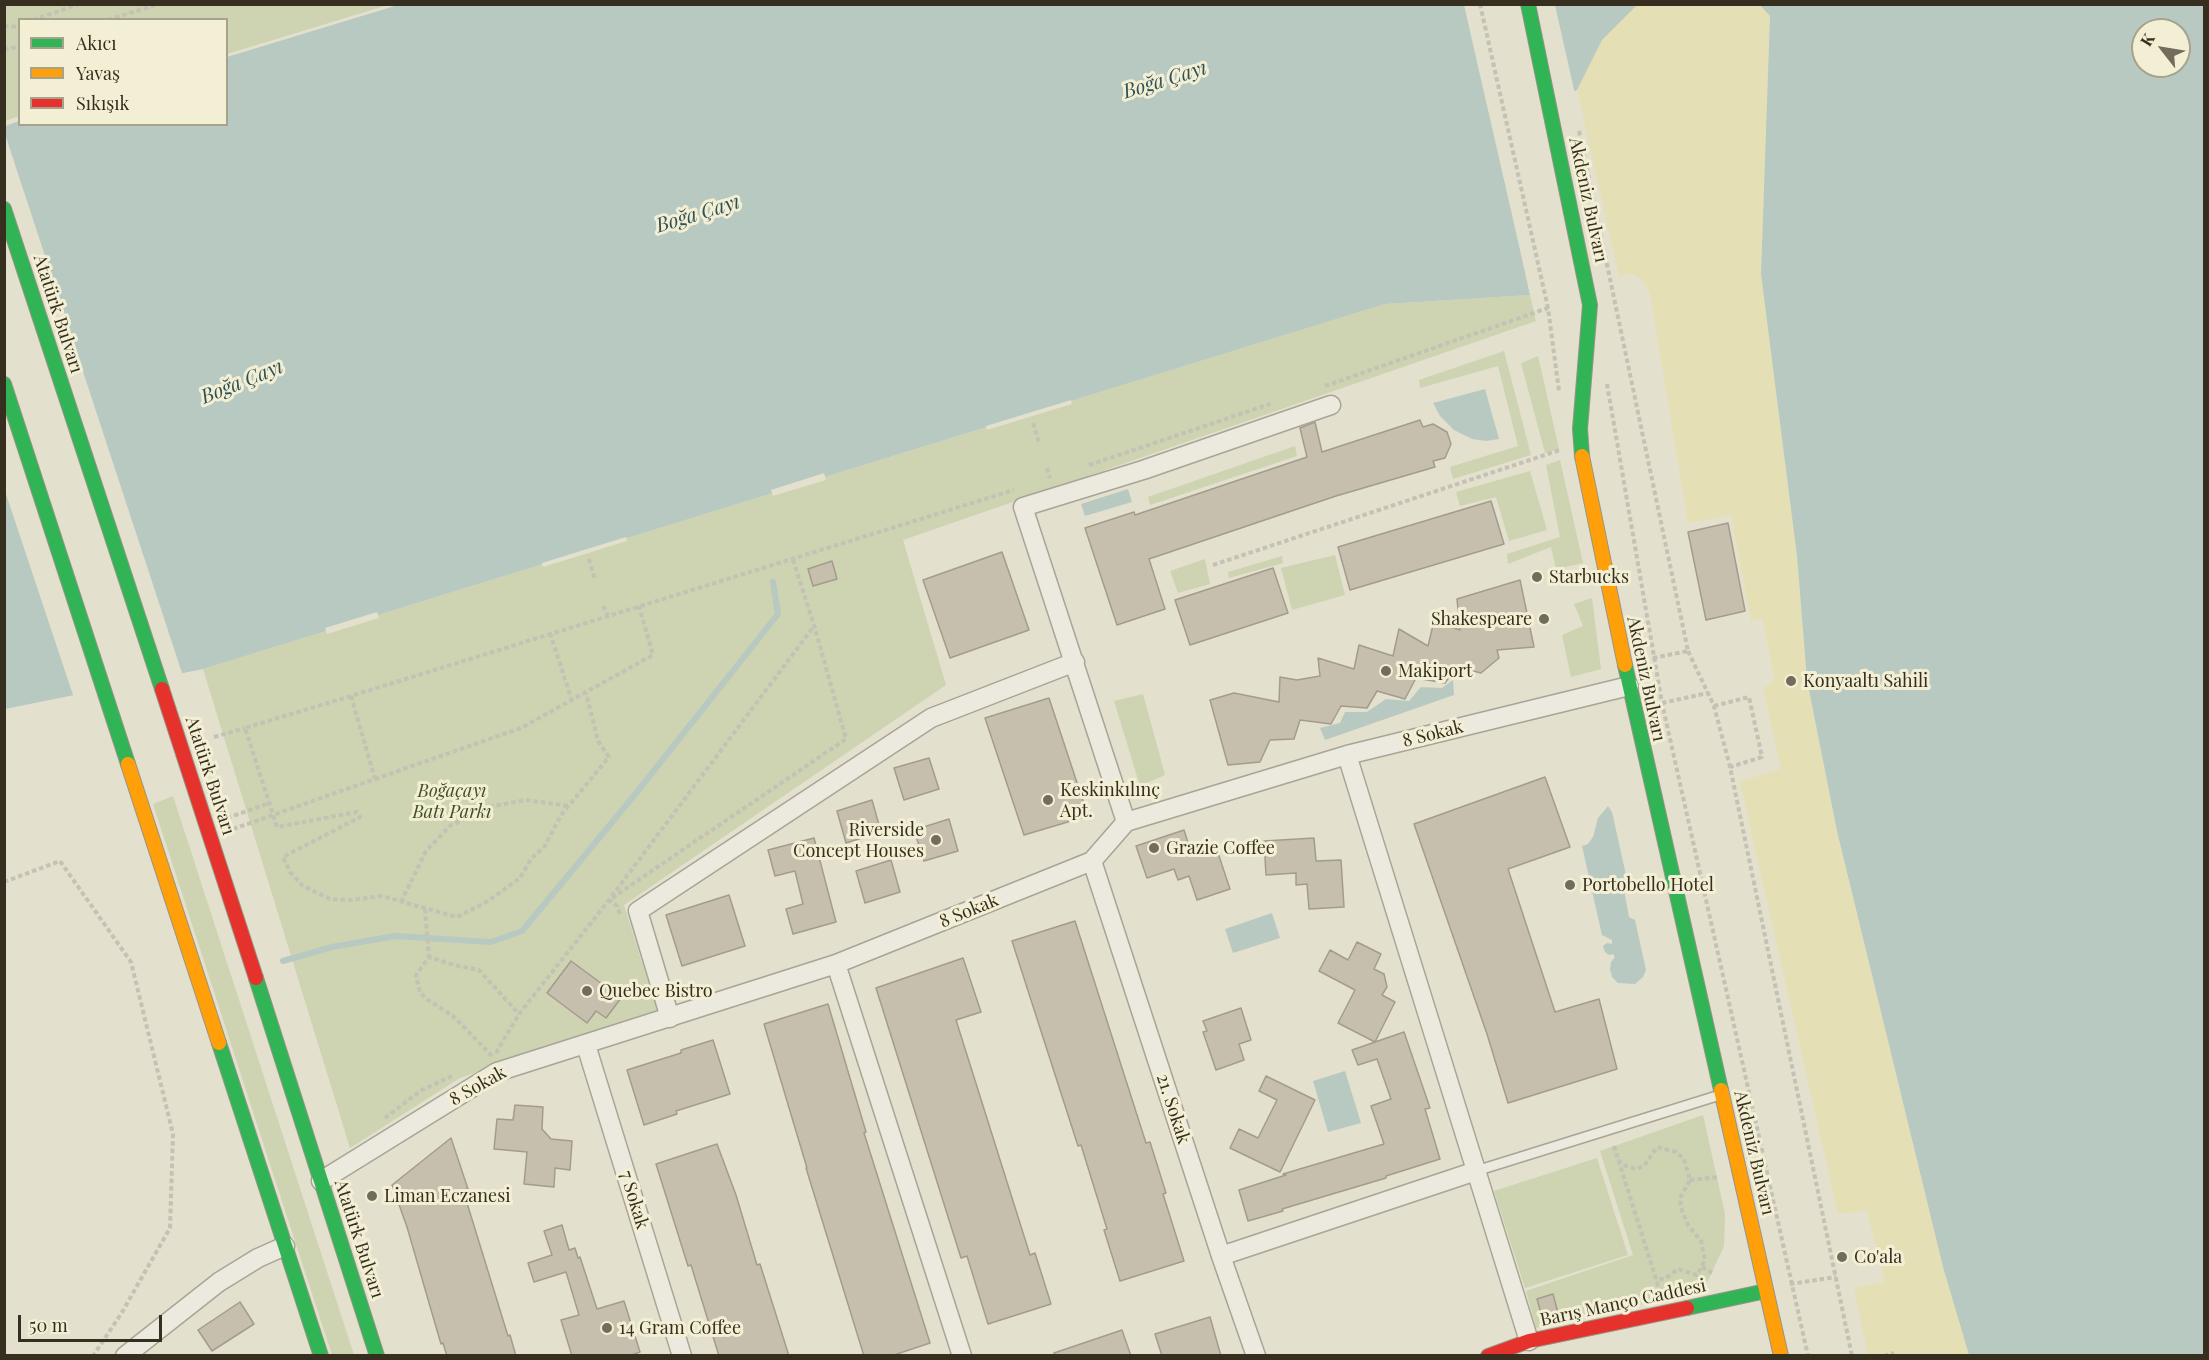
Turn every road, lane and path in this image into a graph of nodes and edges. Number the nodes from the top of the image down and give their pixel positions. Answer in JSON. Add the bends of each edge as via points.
{"nodes":[{"id":1,"x":79,"y":4,"type":"edge"},
{"id":2,"x":158,"y":4,"type":"edge"},
{"id":3,"x":1480,"y":4,"type":"edge"},
{"id":4,"x":1528,"y":4,"type":"edge"},
{"id":5,"x":39,"y":18,"type":"edge"},
{"id":6,"x":114,"y":18,"type":"edge"},
{"id":7,"x":1576,"y":120,"type":"dead end"},
{"id":8,"x":4,"y":209,"type":"edge"},
{"id":9,"x":1607,"y":378,"type":"dead end"},
{"id":10,"x":4,"y":384,"type":"edge"},
{"id":11,"x":1324,"y":386,"type":"dead end"},
{"id":12,"x":1278,"y":402,"type":"dead end"},
{"id":13,"x":1331,"y":405,"type":"dead end"},
{"id":14,"x":1033,"y":423,"type":"dead end"},
{"id":15,"x":1040,"y":442,"type":"dead end"},
{"id":16,"x":1567,"y":447,"type":"dead end"},
{"id":17,"x":1086,"y":466,"type":"dead end"},
{"id":18,"x":1047,"y":468,"type":"dead end"},
{"id":19,"x":1039,"y":482,"type":"dead end"},
{"id":20,"x":1017,"y":489,"type":"dead end"},
{"id":21,"x":589,"y":559,"type":"dead end"},
{"id":22,"x":1214,"y":565,"type":"dead end"},
{"id":23,"x":596,"y":580,"type":"dead end"},
{"id":24,"x":603,"y":606,"type":"dead end"},
{"id":25,"x":639,"y":606,"type":"junction"},
{"id":26,"x":608,"y":616,"type":"junction"},
{"id":27,"x":814,"y":626,"type":"dead end"},
{"id":28,"x":549,"y":633,"type":"junction"},
{"id":29,"x":1688,"y":651,"type":"junction"},
{"id":30,"x":1653,"y":658,"type":"junction"},
{"id":31,"x":1075,"y":662,"type":"junction"},
{"id":32,"x":1629,"y":686,"type":"junction"},
{"id":33,"x":586,"y":693,"type":"junction"},
{"id":34,"x":1708,"y":693,"type":"junction"},
{"id":35,"x":351,"y":696,"type":"junction"},
{"id":36,"x":572,"y":700,"type":"junction"},
{"id":37,"x":1662,"y":703,"type":"junction"},
{"id":38,"x":1714,"y":706,"type":"junction"},
{"id":39,"x":245,"y":728,"type":"junction"},
{"id":40,"x":214,"y":737,"type":"dead end"},
{"id":41,"x":1347,"y":755,"type":"junction"},
{"id":42,"x":1730,"y":767,"type":"junction"},
{"id":43,"x":375,"y":779,"type":"junction"},
{"id":44,"x":270,"y":803,"type":"junction"},
{"id":45,"x":569,"y":806,"type":"junction"},
{"id":46,"x":274,"y":815,"type":"junction"},
{"id":47,"x":220,"y":820,"type":"dead end"},
{"id":48,"x":1126,"y":822,"type":"junction"},
{"id":49,"x":224,"y":832,"type":"dead end"},
{"id":50,"x":1092,"y":861,"type":"junction"},
{"id":51,"x":4,"y":882,"type":"edge"},
{"id":52,"x":401,"y":902,"type":"junction"},
{"id":53,"x":425,"y":909,"type":"junction"},
{"id":54,"x":429,"y":957,"type":"junction"},
{"id":55,"x":836,"y":964,"type":"junction"},
{"id":56,"x":519,"y":1014,"type":"junction"},
{"id":57,"x":670,"y":1018,"type":"junction"},
{"id":58,"x":586,"y":1045,"type":"junction"},
{"id":59,"x":1722,"y":1095,"type":"junction"},
{"id":60,"x":1614,"y":1146,"type":"dead end"},
{"id":61,"x":1618,"y":1160,"type":"junction"},
{"id":62,"x":1476,"y":1171,"type":"junction"},
{"id":63,"x":1725,"y":1176,"type":"dead end"},
{"id":64,"x":1690,"y":1180,"type":"junction"},
{"id":65,"x":321,"y":1181,"type":"junction"},
{"id":66,"x":285,"y":1246,"type":"junction"},
{"id":67,"x":1221,"y":1256,"type":"junction"},
{"id":68,"x":1702,"y":1267,"type":"junction"},
{"id":69,"x":1712,"y":1273,"type":"dead end"},
{"id":70,"x":1836,"y":1277,"type":"junction"},
{"id":71,"x":1656,"y":1280,"type":"junction"},
{"id":72,"x":1791,"y":1285,"type":"junction"},
{"id":73,"x":1766,"y":1291,"type":"junction"},
{"id":74,"x":1665,"y":1313,"type":"junction"},
{"id":75,"x":1529,"y":1341,"type":"junction"},
{"id":76,"x":1894,"y":1353,"type":"dead end"},
{"id":77,"x":93,"y":1356,"type":"edge"},
{"id":78,"x":125,"y":1356,"type":"edge"},
{"id":79,"x":321,"y":1356,"type":"edge"},
{"id":80,"x":377,"y":1356,"type":"edge"},
{"id":81,"x":682,"y":1356,"type":"edge"},
{"id":82,"x":962,"y":1356,"type":"edge"},
{"id":83,"x":1256,"y":1356,"type":"edge"},
{"id":84,"x":1488,"y":1356,"type":"edge"},
{"id":85,"x":1781,"y":1356,"type":"edge"},
{"id":86,"x":1808,"y":1356,"type":"edge"},
{"id":87,"x":1852,"y":1356,"type":"edge"},
{"id":88,"x":1884,"y":1356,"type":"edge"}],
"edges":[{"from":1,"to":5,"type":"path"},
{"from":2,"to":6,"type":"path"},
{"from":3,"to":11,"type":"path","via":[[1548,308]]},
{"from":4,"to":32,"type":"main road","name":"Akdeniz Bulvarı","via":[[1589,293],[1582,455]]},
{"from":7,"to":29,"type":"path"},
{"from":8,"to":65,"type":"main road","name":"Atatürk Bulvarı"},
{"from":9,"to":30,"type":"path"},
{"from":10,"to":66,"type":"main road"},
{"from":12,"to":17,"type":"path"},
{"from":13,"to":31,"type":"street","via":[[1023,507]]},
{"from":14,"to":15,"type":"path"},
{"from":16,"to":22,"type":"path"},
{"from":18,"to":19,"type":"path","via":[[1051,478]]},
{"from":20,"to":25,"type":"path"},
{"from":21,"to":23,"type":"path"},
{"from":24,"to":26,"type":"path"},
{"from":25,"to":26,"type":"path"},
{"from":25,"to":33,"type":"path","via":[[654,655]]},
{"from":26,"to":28,"type":"path"},
{"from":27,"to":56,"type":"path"},
{"from":28,"to":35,"type":"path"},
{"from":28,"to":36,"type":"path"},
{"from":29,"to":30,"type":"path"},
{"from":29,"to":34,"type":"path"},
{"from":30,"to":37,"type":"path"},
{"from":31,"to":48,"type":"street"},
{"from":31,"to":57,"type":"street","via":[[931,718],[638,911]]},
{"from":32,"to":41,"type":"street","name":"8 Sokak"},
{"from":32,"to":59,"type":"main road","name":"Akdeniz Bulvarı"},
{"from":33,"to":36,"type":"path"},
{"from":33,"to":45,"type":"path","via":[[598,741],[609,757]]},
{"from":34,"to":37,"type":"path"},
{"from":34,"to":38,"type":"path"},
{"from":35,"to":39,"type":"path"},
{"from":35,"to":43,"type":"path"},
{"from":36,"to":43,"type":"path","via":[[521,728]]},
{"from":37,"to":72,"type":"path"},
{"from":38,"to":42,"type":"path"},
{"from":38,"to":42,"type":"path","via":[[1749,697],[1762,757]]},
{"from":39,"to":40,"type":"path"},
{"from":39,"to":44,"type":"path"},
{"from":41,"to":48,"type":"street","name":"8 Sokak"},
{"from":41,"to":62,"type":"street"},
{"from":42,"to":70,"type":"path"},
{"from":43,"to":46,"type":"path"},
{"from":44,"to":46,"type":"path"},
{"from":44,"to":47,"type":"path"},
{"from":45,"to":52,"type":"path","via":[[526,800],[489,807],[450,826],[426,851]]},
{"from":45,"to":53,"type":"path","via":[[520,878],[488,901],[457,917]]},
{"from":46,"to":49,"type":"path"},
{"from":46,"to":52,"type":"path","via":[[278,827],[357,812],[360,817],[283,857],[290,872],[303,886],[330,900],[382,896]]},
{"from":48,"to":50,"type":"street","name":"8 Sokak"},
{"from":50,"to":55,"type":"street","name":"8 Sokak"},
{"from":50,"to":67,"type":"street","name":"21. Sokak"},
{"from":51,"to":77,"type":"path","via":[[60,861],[131,962],[173,1134],[170,1228]]},
{"from":52,"to":53,"type":"path"},
{"from":53,"to":54,"type":"path"},
{"from":54,"to":56,"type":"path","via":[[478,970]]},
{"from":54,"to":56,"type":"path","via":[[416,975],[420,993],[453,1016],[494,1058]]},
{"from":55,"to":57,"type":"street","name":"8 Sokak"},
{"from":55,"to":82,"type":"street"},
{"from":57,"to":58,"type":"street","name":"8 Sokak"},
{"from":58,"to":65,"type":"street","name":"8 Sokak","via":[[497,1072]]},
{"from":58,"to":81,"type":"street","name":"7 Sokak"},
{"from":59,"to":62,"type":"lane"},
{"from":59,"to":73,"type":"main road","name":"Akdeniz Bulvarı"},
{"from":60,"to":61,"type":"path"},
{"from":61,"to":64,"type":"path","via":[[1636,1169],[1644,1166],[1656,1146],[1664,1148],[1684,1158]]},
{"from":61,"to":71,"type":"path"},
{"from":62,"to":67,"type":"street"},
{"from":62,"to":75,"type":"street"},
{"from":63,"to":64,"type":"path"},
{"from":64,"to":68,"type":"path","via":[[1680,1198],[1681,1208],[1701,1241],[1705,1260]]},
{"from":65,"to":80,"type":"main road","name":"Atatürk Bulvarı"},
{"from":66,"to":78,"type":"street","via":[[219,1282]]},
{"from":66,"to":79,"type":"main road"},
{"from":67,"to":83,"type":"street","name":"21. Sokak"},
{"from":68,"to":69,"type":"path"},
{"from":68,"to":71,"type":"path","via":[[1697,1275],[1678,1269]]},
{"from":70,"to":72,"type":"path"},
{"from":70,"to":87,"type":"path"},
{"from":71,"to":74,"type":"path"},
{"from":72,"to":86,"type":"path"},
{"from":73,"to":74,"type":"main road","name":"Barış Manço Caddesi"},
{"from":73,"to":85,"type":"main road","name":"Akdeniz Bulvarı"},
{"from":74,"to":75,"type":"main road","name":"Barış Manço Caddesi"},
{"from":75,"to":84,"type":"main road","name":"Barış Manço Caddesi"},
{"from":76,"to":88,"type":"path"}]}
